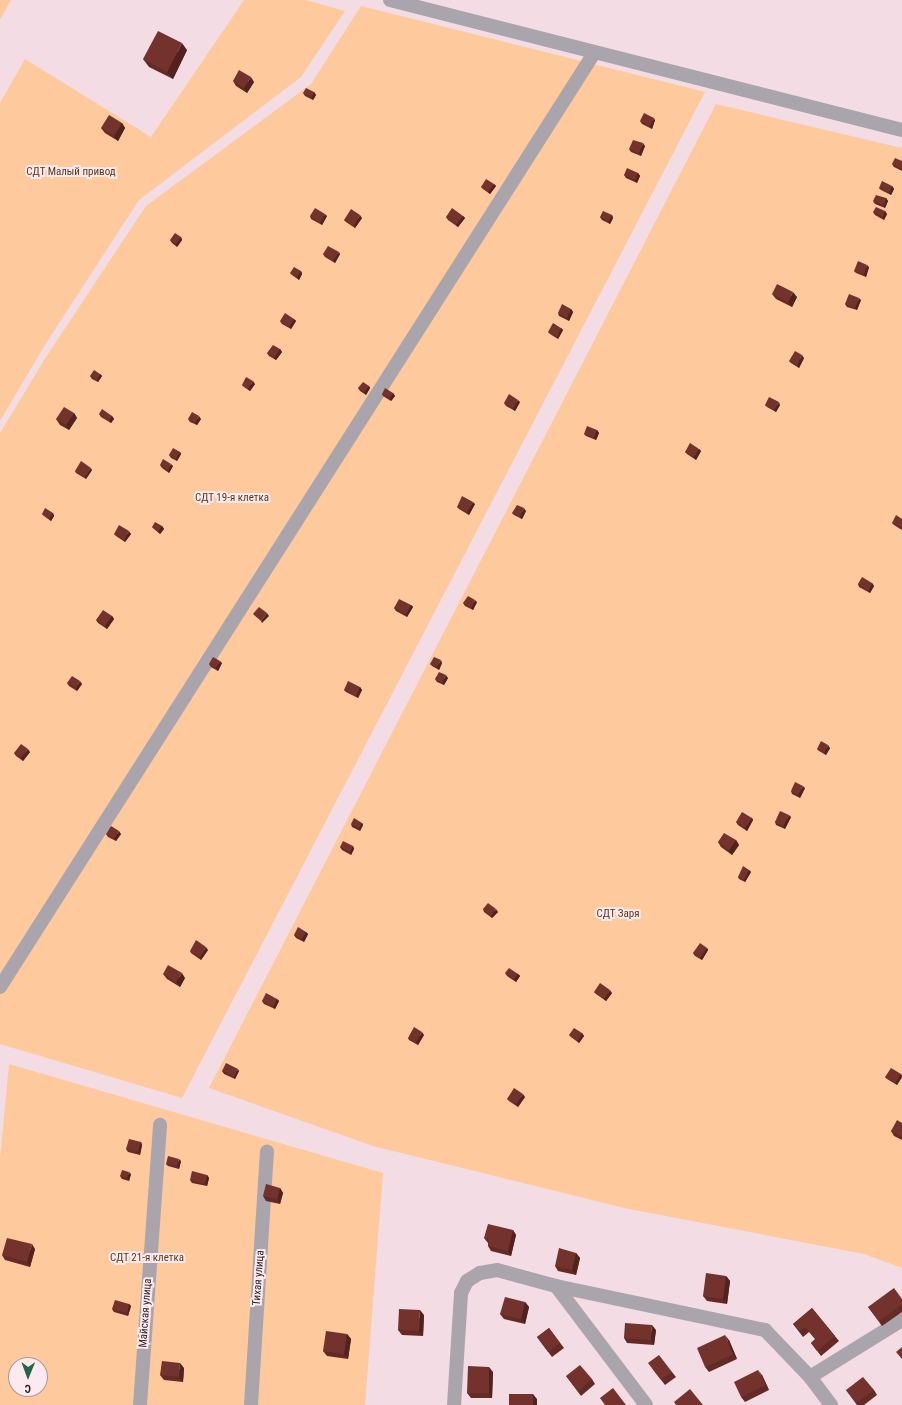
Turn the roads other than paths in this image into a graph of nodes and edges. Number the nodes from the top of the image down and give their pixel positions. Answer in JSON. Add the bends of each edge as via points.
{"nodes":[{"id":1,"x":390,"y":0,"type":"edge"},
{"id":2,"x":594,"y":53,"type":"junction"},
{"id":3,"x":902,"y":130,"type":"edge"},
{"id":4,"x":0,"y":987,"type":"edge"},
{"id":5,"x":160,"y":1125,"type":"dead end"},
{"id":6,"x":267,"y":1152,"type":"dead end"},
{"id":7,"x":556,"y":1286,"type":"junction"},
{"id":8,"x":902,"y":1320,"type":"edge"},
{"id":9,"x":810,"y":1377,"type":"junction"},
{"id":10,"x":140,"y":1405,"type":"edge"},
{"id":11,"x":251,"y":1405,"type":"edge"},
{"id":12,"x":454,"y":1405,"type":"edge"},
{"id":13,"x":646,"y":1405,"type":"edge"},
{"id":14,"x":832,"y":1405,"type":"edge"}],
"edges":[{"from":1,"to":2,"type":"street"},
{"from":2,"to":3,"type":"street"},
{"from":2,"to":4,"type":"street"},
{"from":5,"to":10,"type":"street","name":"Майская улица"},
{"from":6,"to":11,"type":"street","name":"Тихая улица"},
{"from":7,"to":9,"type":"street","via":[[765,1330]]},
{"from":7,"to":12,"type":"street","via":[[497,1270],[480,1274],[467,1281],[461,1293]]},
{"from":7,"to":13,"type":"street"},
{"from":8,"to":9,"type":"street"},
{"from":9,"to":14,"type":"street"}]}
